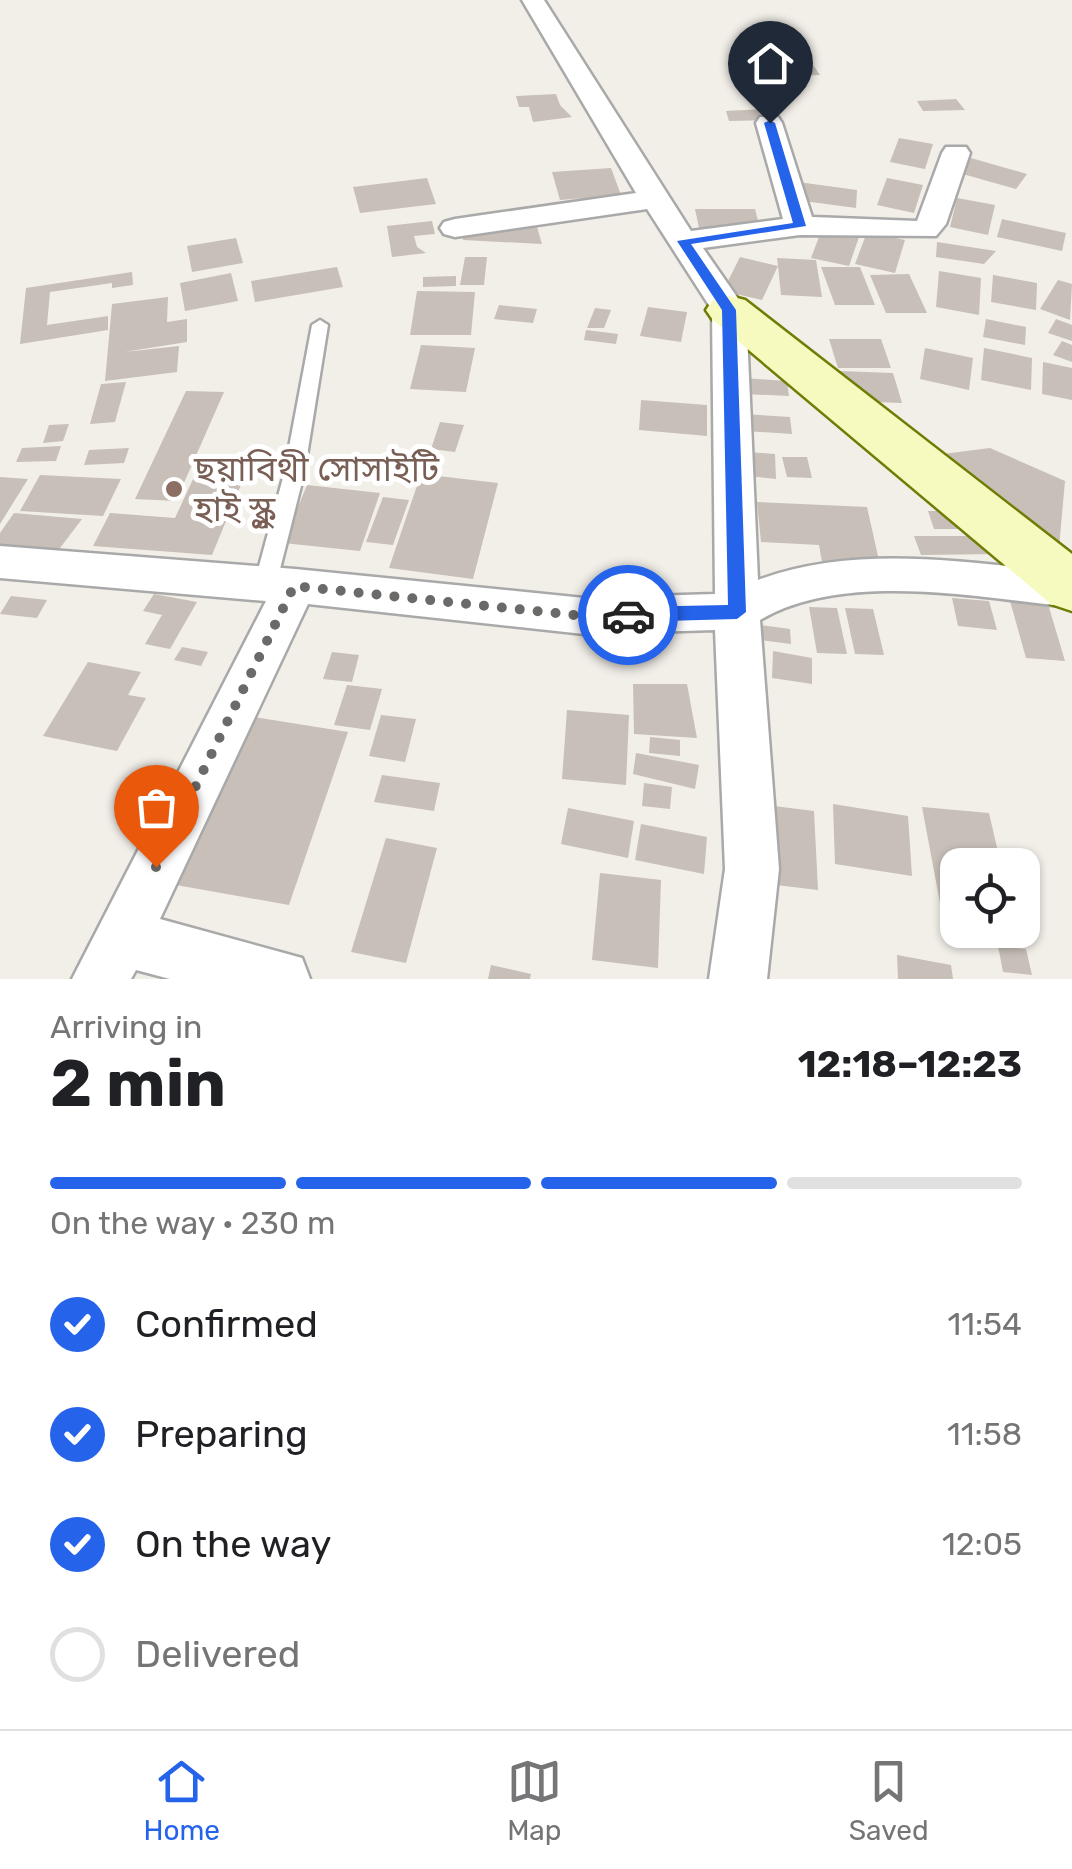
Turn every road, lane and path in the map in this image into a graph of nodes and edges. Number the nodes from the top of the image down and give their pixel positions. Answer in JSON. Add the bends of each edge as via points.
{"nodes":[{"id":1,"x":532,"y":0,"type":"edge"},
{"id":2,"x":770,"y":123,"type":"dead end"},
{"id":3,"x":956,"y":153,"type":"dead end"},
{"id":4,"x":655,"y":200,"type":"junction"},
{"id":5,"x":800,"y":226,"type":"junction"},
{"id":6,"x":456,"y":228,"type":"dead end"},
{"id":7,"x":683,"y":241,"type":"junction"},
{"id":8,"x":729,"y":310,"type":"junction"},
{"id":9,"x":320,"y":325,"type":"dead end"},
{"id":10,"x":0,"y":562,"type":"edge"},
{"id":11,"x":280,"y":584,"type":"junction"},
{"id":12,"x":1072,"y":588,"type":"edge"},
{"id":13,"x":737,"y":612,"type":"junction"},
{"id":14,"x":111,"y":958,"type":"edge"},
{"id":15,"x":282,"y":979,"type":"edge"},
{"id":16,"x":738,"y":979,"type":"edge"}],
"edges":[{"from":1,"to":4,"type":"street"},
{"from":2,"to":5,"type":"street"},
{"from":3,"to":5,"type":"street","via":[[925,230]]},
{"from":4,"to":6,"type":"street"},
{"from":4,"to":7,"type":"street"},
{"from":5,"to":7,"type":"street"},
{"from":7,"to":8,"type":"street"},
{"from":8,"to":12,"type":"main road"},
{"from":8,"to":13,"type":"street"},
{"from":9,"to":11,"type":"lane"},
{"from":10,"to":11,"type":"street"},
{"from":11,"to":13,"type":"street","via":[[584,616]]},
{"from":11,"to":14,"type":"street"},
{"from":12,"to":13,"type":"street","via":[[922,577],[826,580],[778,590]]},
{"from":13,"to":16,"type":"street","via":[[752,869]]},
{"from":14,"to":15,"type":"street"}]}
